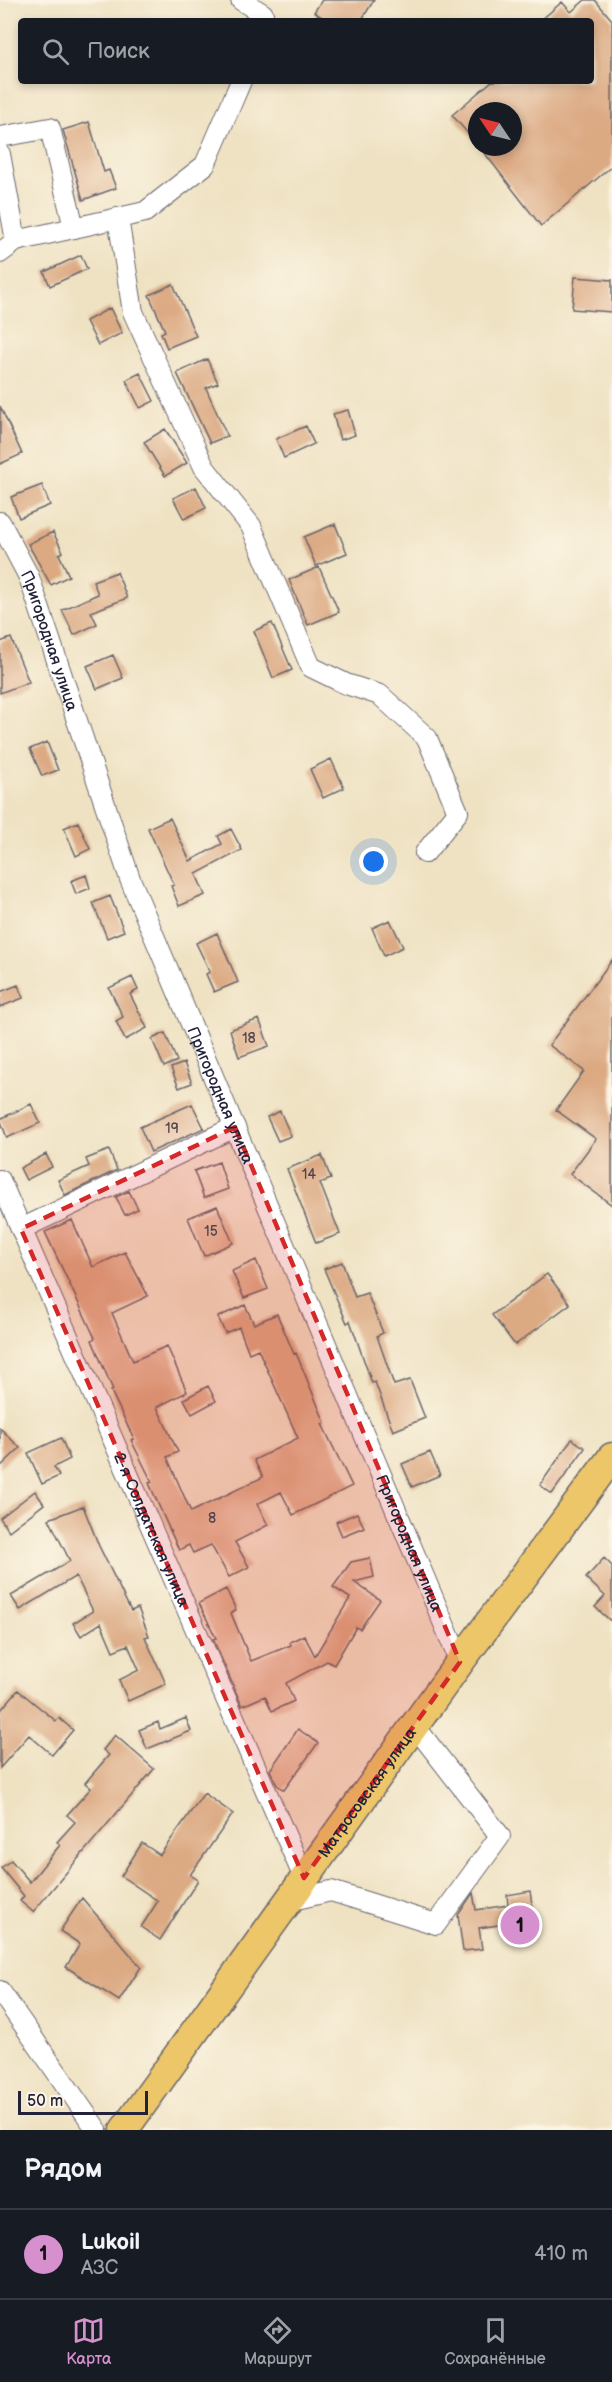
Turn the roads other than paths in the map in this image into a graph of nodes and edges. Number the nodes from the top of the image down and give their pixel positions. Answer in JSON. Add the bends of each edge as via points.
{"nodes":[{"id":1,"x":241,"y":0,"type":"edge"},
{"id":2,"x":261,"y":12,"type":"edge"},
{"id":3,"x":239,"y":84,"type":"edge"},
{"id":4,"x":0,"y":137,"type":"edge"},
{"id":5,"x":0,"y":154,"type":"edge"},
{"id":6,"x":118,"y":218,"type":"junction"},
{"id":7,"x":74,"y":228,"type":"junction"},
{"id":8,"x":16,"y":242,"type":"junction"},
{"id":9,"x":0,"y":254,"type":"edge"},
{"id":10,"x":0,"y":522,"type":"edge"},
{"id":11,"x":425,"y":853,"type":"dead end"},
{"id":12,"x":235,"y":1127,"type":"junction"},
{"id":13,"x":0,"y":1180,"type":"edge"},
{"id":14,"x":21,"y":1229,"type":"junction"},
{"id":15,"x":612,"y":1456,"type":"edge"},
{"id":16,"x":460,"y":1662,"type":"junction"},
{"id":17,"x":414,"y":1725,"type":"junction"},
{"id":18,"x":296,"y":1889,"type":"junction"},
{"id":19,"x":0,"y":1991,"type":"edge"},
{"id":20,"x":97,"y":2130,"type":"edge"},
{"id":21,"x":123,"y":2130,"type":"edge"}],
"edges":[{"from":1,"to":2,"type":"street"},
{"from":3,"to":6,"type":"street","via":[[205,165],[145,212]]},
{"from":4,"to":7,"type":"street","via":[[50,128]]},
{"from":5,"to":8,"type":"street"},
{"from":6,"to":7,"type":"street"},
{"from":6,"to":11,"type":"street","via":[[133,312],[204,467],[250,526],[311,667],[380,695],[428,738],[458,812]]},
{"from":7,"to":8,"type":"street"},
{"from":8,"to":9,"type":"street"},
{"from":10,"to":12,"type":"street","name":"Пригородная улица","via":[[29,576],[130,879]]},
{"from":12,"to":14,"type":"street"},
{"from":12,"to":16,"type":"street","name":"Пригородная улица"},
{"from":13,"to":14,"type":"street","name":"2-я Солдатская улица"},
{"from":14,"to":18,"type":"street","name":"2-я Солдатская улица"},
{"from":15,"to":16,"type":"highway","name":"Матросовская улица"},
{"from":16,"to":17,"type":"highway","name":"Матросовская улица"},
{"from":17,"to":18,"type":"highway","name":"Матросовская улица"},
{"from":17,"to":18,"type":"street","via":[[500,1836],[436,1924],[331,1891]]},
{"from":18,"to":21,"type":"highway","name":"Матросовская улица"},
{"from":19,"to":20,"type":"street"}]}
